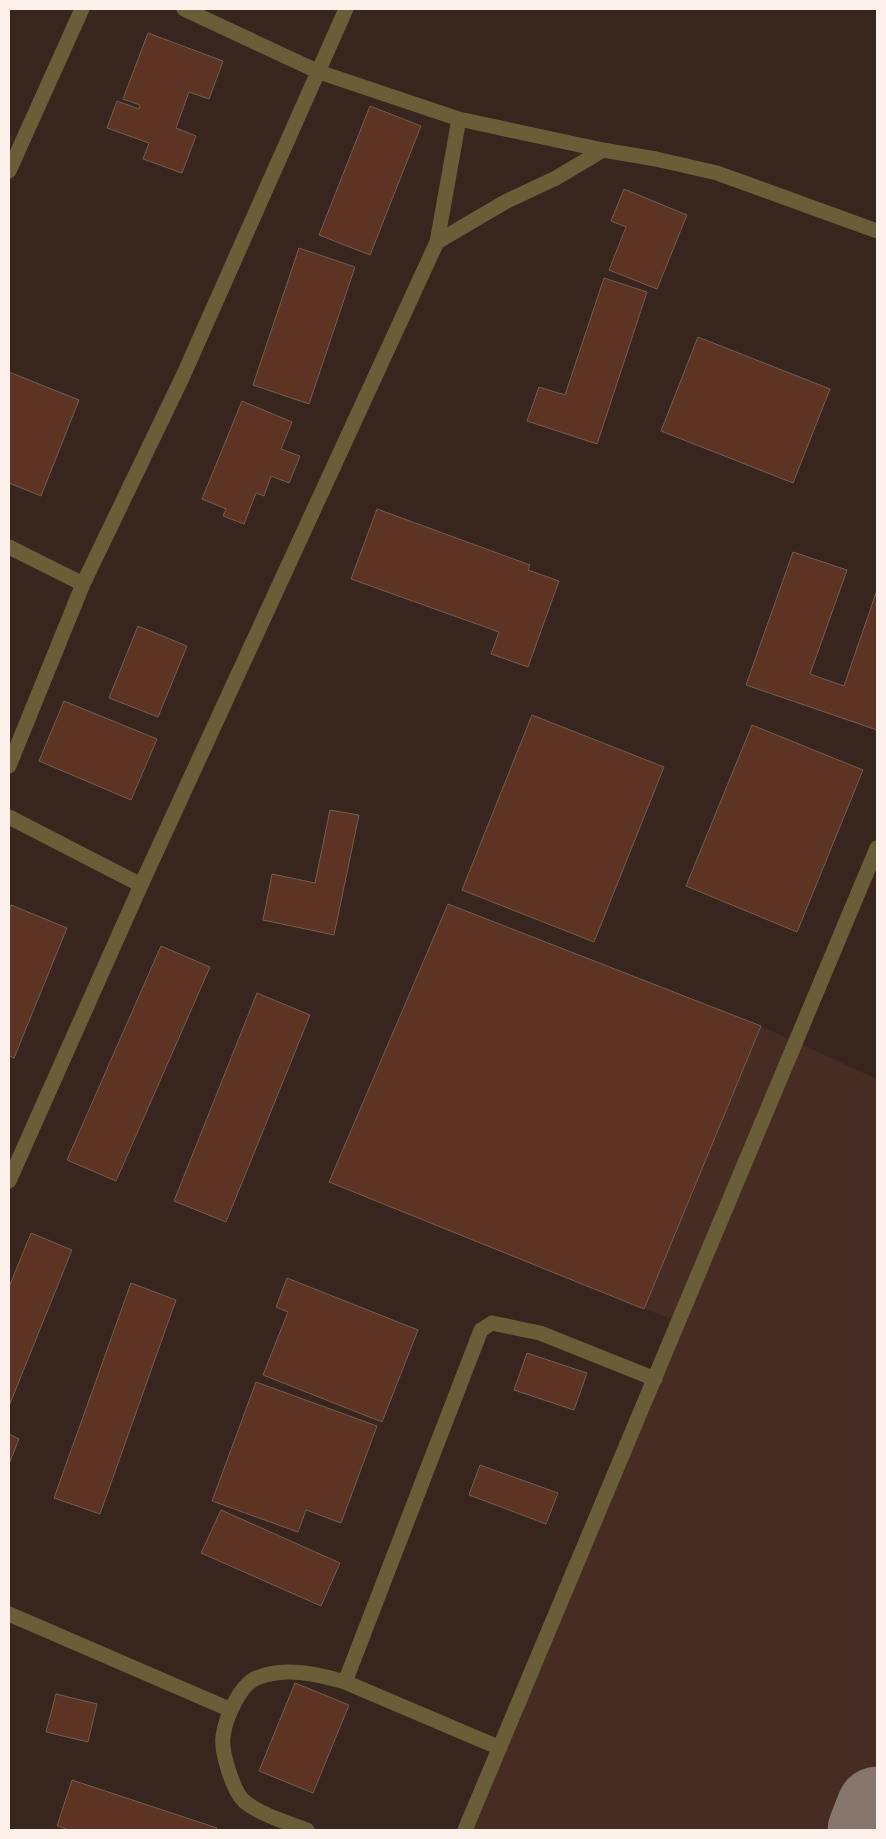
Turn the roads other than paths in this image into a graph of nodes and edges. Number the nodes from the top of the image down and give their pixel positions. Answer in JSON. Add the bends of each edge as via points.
{"nodes":[{"id":1,"x":82,"y":9,"type":"edge"},
{"id":2,"x":184,"y":9,"type":"edge"},
{"id":3,"x":346,"y":9,"type":"edge"},
{"id":4,"x":318,"y":72,"type":"junction"},
{"id":5,"x":459,"y":119,"type":"junction"},
{"id":6,"x":603,"y":150,"type":"junction"},
{"id":7,"x":9,"y":171,"type":"edge"},
{"id":8,"x":877,"y":231,"type":"edge"},
{"id":9,"x":437,"y":242,"type":"junction"},
{"id":10,"x":9,"y":547,"type":"edge"},
{"id":11,"x":84,"y":584,"type":"junction"},
{"id":12,"x":9,"y":766,"type":"edge"},
{"id":13,"x":9,"y":817,"type":"edge"},
{"id":14,"x":877,"y":848,"type":"edge"},
{"id":15,"x":141,"y":885,"type":"junction"},
{"id":16,"x":9,"y":1181,"type":"edge"},
{"id":17,"x":655,"y":1379,"type":"junction"},
{"id":18,"x":9,"y":1614,"type":"edge"},
{"id":19,"x":345,"y":1682,"type":"junction"},
{"id":20,"x":231,"y":1710,"type":"junction"},
{"id":21,"x":500,"y":1748,"type":"junction"},
{"id":22,"x":268,"y":1823,"type":"edge"},
{"id":23,"x":307,"y":1830,"type":"edge"},
{"id":24,"x":465,"y":1830,"type":"edge"}],
"edges":[{"from":1,"to":7,"type":"street"},
{"from":2,"to":4,"type":"street"},
{"from":3,"to":4,"type":"street"},
{"from":4,"to":5,"type":"street"},
{"from":4,"to":11,"type":"street","via":[[183,376]]},
{"from":5,"to":6,"type":"street"},
{"from":5,"to":9,"type":"street"},
{"from":6,"to":8,"type":"street","via":[[716,173]]},
{"from":6,"to":9,"type":"street"},
{"from":9,"to":15,"type":"street"},
{"from":10,"to":11,"type":"street"},
{"from":11,"to":12,"type":"street"},
{"from":13,"to":15,"type":"street"},
{"from":14,"to":17,"type":"street"},
{"from":15,"to":16,"type":"street"},
{"from":17,"to":19,"type":"street","via":[[540,1333],[492,1323],[481,1330]]},
{"from":17,"to":21,"type":"street"},
{"from":18,"to":20,"type":"street"},
{"from":19,"to":20,"type":"street","via":[[288,1671],[257,1677],[241,1691]]},
{"from":19,"to":21,"type":"street"},
{"from":20,"to":22,"type":"street","via":[[222,1738],[227,1770],[244,1800]]},
{"from":21,"to":24,"type":"street"},
{"from":22,"to":23,"type":"street"}]}
